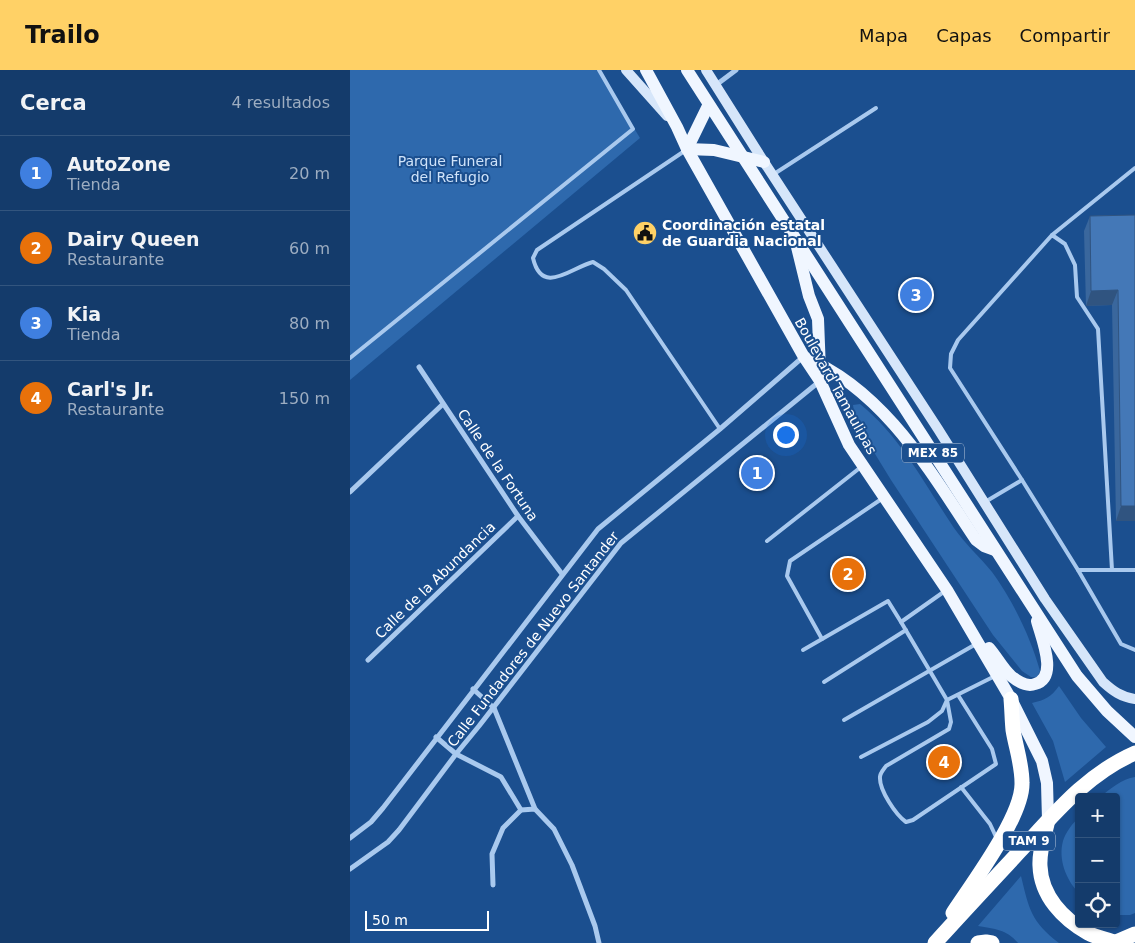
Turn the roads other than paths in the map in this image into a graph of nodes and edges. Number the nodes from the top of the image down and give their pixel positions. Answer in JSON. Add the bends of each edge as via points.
{"nodes":[{"id":1,"x":599,"y":70,"type":"edge"},
{"id":2,"x":626,"y":70,"type":"edge"},
{"id":3,"x":646,"y":70,"type":"edge"},
{"id":4,"x":686,"y":70,"type":"edge"},
{"id":5,"x":706,"y":70,"type":"edge"},
{"id":6,"x":736,"y":70,"type":"edge"},
{"id":7,"x":716,"y":85,"type":"junction"},
{"id":8,"x":708,"y":106,"type":"junction"},
{"id":9,"x":876,"y":108,"type":"dead end"},
{"id":10,"x":677,"y":127,"type":"junction"},
{"id":11,"x":687,"y":149,"type":"junction"},
{"id":12,"x":743,"y":158,"type":"junction"},
{"id":13,"x":764,"y":162,"type":"junction"},
{"id":14,"x":1135,"y":168,"type":"edge"},
{"id":15,"x":772,"y":175,"type":"junction"},
{"id":16,"x":1052,"y":236,"type":"junction"},
{"id":17,"x":795,"y":238,"type":"junction"},
{"id":18,"x":351,"y":357,"type":"edge"},
{"id":19,"x":804,"y":357,"type":"junction"},
{"id":20,"x":821,"y":364,"type":"junction"},
{"id":21,"x":419,"y":367,"type":"dead end"},
{"id":22,"x":820,"y":381,"type":"junction"},
{"id":23,"x":443,"y":404,"type":"junction"},
{"id":24,"x":720,"y":429,"type":"junction"},
{"id":25,"x":938,"y":429,"type":"junction"},
{"id":26,"x":924,"y":439,"type":"junction"},
{"id":27,"x":863,"y":466,"type":"junction"},
{"id":28,"x":1022,"y":480,"type":"junction"},
{"id":29,"x":350,"y":492,"type":"edge"},
{"id":30,"x":884,"y":497,"type":"junction"},
{"id":31,"x":985,"y":502,"type":"junction"},
{"id":32,"x":518,"y":516,"type":"junction"},
{"id":33,"x":767,"y":541,"type":"dead end"},
{"id":34,"x":995,"y":550,"type":"junction"},
{"id":35,"x":1078,"y":570,"type":"junction"},
{"id":36,"x":1112,"y":570,"type":"junction"},
{"id":37,"x":1135,"y":570,"type":"edge"},
{"id":38,"x":562,"y":574,"type":"junction"},
{"id":39,"x":946,"y":590,"type":"junction"},
{"id":40,"x":1045,"y":598,"type":"junction"},
{"id":41,"x":1033,"y":607,"type":"junction"},
{"id":42,"x":901,"y":622,"type":"junction"},
{"id":43,"x":906,"y":630,"type":"junction"},
{"id":44,"x":822,"y":639,"type":"junction"},
{"id":45,"x":978,"y":643,"type":"junction"},
{"id":46,"x":803,"y":650,"type":"dead end"},
{"id":47,"x":1135,"y":650,"type":"edge"},
{"id":48,"x":368,"y":660,"type":"dead end"},
{"id":49,"x":930,"y":670,"type":"junction"},
{"id":50,"x":997,"y":675,"type":"junction"},
{"id":51,"x":824,"y":682,"type":"dead end"},
{"id":52,"x":473,"y":690,"type":"junction"},
{"id":53,"x":958,"y":695,"type":"junction"},
{"id":54,"x":1135,"y":699,"type":"edge"},
{"id":55,"x":947,"y":700,"type":"junction"},
{"id":56,"x":1011,"y":700,"type":"junction"},
{"id":57,"x":494,"y":708,"type":"junction"},
{"id":58,"x":844,"y":720,"type":"dead end"},
{"id":59,"x":436,"y":737,"type":"junction"},
{"id":60,"x":1135,"y":737,"type":"edge"},
{"id":61,"x":1135,"y":752,"type":"edge"},
{"id":62,"x":456,"y":754,"type":"junction"},
{"id":63,"x":861,"y":757,"type":"dead end"},
{"id":64,"x":961,"y":787,"type":"junction"},
{"id":65,"x":535,"y":809,"type":"junction"},
{"id":66,"x":521,"y":810,"type":"junction"},
{"id":67,"x":1048,"y":820,"type":"junction"},
{"id":68,"x":350,"y":838,"type":"edge"},
{"id":69,"x":998,"y":843,"type":"junction"},
{"id":70,"x":350,"y":869,"type":"edge"},
{"id":71,"x":493,"y":885,"type":"dead end"},
{"id":72,"x":1135,"y":934,"type":"edge"},
{"id":73,"x":599,"y":943,"type":"edge"},
{"id":74,"x":934,"y":943,"type":"edge"},
{"id":75,"x":978,"y":943,"type":"edge"},
{"id":76,"x":992,"y":943,"type":"edge"},
{"id":77,"x":1116,"y":943,"type":"edge"}],
"edges":[{"from":1,"to":18,"type":"lane","via":[[633,129]]},
{"from":2,"to":10,"type":"street"},
{"from":3,"to":10,"type":"main road","name":"Boulevard Tamaulipas"},
{"from":4,"to":8,"type":"main road","number":"MEX 85"},
{"from":5,"to":7,"type":"street"},
{"from":6,"to":7,"type":"street"},
{"from":7,"to":13,"type":"street"},
{"from":8,"to":11,"type":"main road"},
{"from":8,"to":12,"type":"main road","number":"MEX 85"},
{"from":9,"to":15,"type":"lane"},
{"from":10,"to":11,"type":"main road","name":"Boulevard Tamaulipas"},
{"from":11,"to":12,"type":"main road","via":[[714,150]]},
{"from":11,"to":19,"type":"main road","name":"Boulevard Tamaulipas"},
{"from":11,"to":24,"type":"lane","via":[[537,250],[532,258],[537,270],[556,279],[587,263],[593,262],[604,269],[626,290]]},
{"from":12,"to":13,"type":"main road"},
{"from":12,"to":17,"type":"main road","number":"MEX 85"},
{"from":13,"to":15,"type":"street"},
{"from":14,"to":16,"type":"lane"},
{"from":15,"to":25,"type":"street"},
{"from":16,"to":28,"type":"lane","via":[[958,340],[951,354],[950,368]]},
{"from":16,"to":36,"type":"lane","via":[[1065,244],[1074,265],[1077,296],[1098,329]]},
{"from":17,"to":20,"type":"main road","via":[[808,296],[818,319]]},
{"from":17,"to":26,"type":"main road","number":"MEX 85"},
{"from":19,"to":20,"type":"main road"},
{"from":19,"to":22,"type":"main road","name":"Boulevard Tamaulipas"},
{"from":19,"to":24,"type":"street","name":"Calle Fundadores de Nuevo Santander"},
{"from":20,"to":22,"type":"main road"},
{"from":20,"to":34,"type":"main road","via":[[881,410],[905,438],[976,540]]},
{"from":21,"to":23,"type":"street","name":"Calle de la Fortuna"},
{"from":22,"to":27,"type":"main road","name":"Boulevard Tamaulipas","via":[[849,445]]},
{"from":22,"to":57,"type":"street","name":"Calle Fundadores de Nuevo Santander","via":[[621,543]]},
{"from":23,"to":29,"type":"street"},
{"from":23,"to":32,"type":"street","name":"Calle de la Fortuna"},
{"from":24,"to":38,"type":"street","name":"Calle Fundadores de Nuevo Santander","via":[[598,529]]},
{"from":25,"to":26,"type":"street"},
{"from":25,"to":31,"type":"street"},
{"from":26,"to":34,"type":"main road","number":"MEX 85"},
{"from":27,"to":30,"type":"main road","name":"Boulevard Tamaulipas"},
{"from":27,"to":33,"type":"lane"},
{"from":28,"to":31,"type":"lane"},
{"from":28,"to":35,"type":"lane"},
{"from":30,"to":39,"type":"main road","name":"Boulevard Tamaulipas"},
{"from":30,"to":44,"type":"lane","via":[[790,561],[787,576]]},
{"from":31,"to":40,"type":"street"},
{"from":32,"to":38,"type":"street","name":"Calle de la Fortuna"},
{"from":32,"to":48,"type":"street","name":"Calle de la Abundancia"},
{"from":34,"to":41,"type":"main road","number":"MEX 85"},
{"from":35,"to":36,"type":"lane"},
{"from":35,"to":47,"type":"lane","via":[[1121,644]]},
{"from":36,"to":37,"type":"lane"},
{"from":38,"to":52,"type":"street","name":"Calle Fundadores de Nuevo Santander"},
{"from":39,"to":42,"type":"lane"},
{"from":39,"to":45,"type":"main road","name":"Boulevard Tamaulipas"},
{"from":40,"to":41,"type":"street"},
{"from":40,"to":54,"type":"street","via":[[1102,682],[1125,698]]},
{"from":41,"to":45,"type":"main road","via":[[1048,669],[1040,682],[1025,684],[1015,679],[990,649]]},
{"from":41,"to":60,"type":"main road","number":"MEX 85","via":[[1077,676],[1107,712]]},
{"from":42,"to":43,"type":"lane"},
{"from":42,"to":44,"type":"lane","via":[[888,601]]},
{"from":43,"to":49,"type":"lane"},
{"from":43,"to":51,"type":"lane"},
{"from":44,"to":46,"type":"lane"},
{"from":45,"to":49,"type":"lane"},
{"from":45,"to":50,"type":"main road","name":"Boulevard Tamaulipas"},
{"from":49,"to":55,"type":"lane"},
{"from":49,"to":58,"type":"lane"},
{"from":50,"to":53,"type":"lane"},
{"from":50,"to":56,"type":"main road","name":"Boulevard Tamaulipas"},
{"from":52,"to":57,"type":"street"},
{"from":52,"to":59,"type":"street","name":"Calle Fundadores de Nuevo Santander"},
{"from":53,"to":55,"type":"lane"},
{"from":53,"to":64,"type":"lane","via":[[996,758],[996,764]]},
{"from":55,"to":63,"type":"lane","via":[[942,711],[928,722]]},
{"from":55,"to":64,"type":"lane","via":[[949,729],[886,766],[880,776],[881,788],[898,816],[906,822]]},
{"from":56,"to":67,"type":"main road","name":"Boulevard Tamaulipas","via":[[1042,761],[1047,784]]},
{"from":56,"to":69,"type":"highway","via":[[1023,785],[1016,812]]},
{"from":57,"to":62,"type":"street","name":"Calle Fundadores de Nuevo Santander"},
{"from":57,"to":65,"type":"street"},
{"from":59,"to":62,"type":"street"},
{"from":59,"to":68,"type":"street","name":"Calle Fundadores de Nuevo Santander","via":[[383,808]]},
{"from":61,"to":67,"type":"highway","number":"TAM 9","via":[[1090,780]]},
{"from":62,"to":66,"type":"street","via":[[501,777]]},
{"from":62,"to":70,"type":"street","name":"Calle Fundadores de Nuevo Santander","via":[[388,842]]},
{"from":64,"to":69,"type":"lane","via":[[990,824]]},
{"from":65,"to":66,"type":"street"},
{"from":65,"to":73,"type":"street","via":[[554,829],[572,865]]},
{"from":66,"to":71,"type":"street","via":[[504,828],[492,854]]},
{"from":67,"to":74,"type":"highway","number":"TAM 9"},
{"from":67,"to":77,"type":"highway","via":[[1040,866],[1050,899],[1057,910],[1075,925]]},
{"from":69,"to":74,"type":"highway"},
{"from":72,"to":77,"type":"highway"},
{"from":75,"to":76,"type":"highway"}]}
